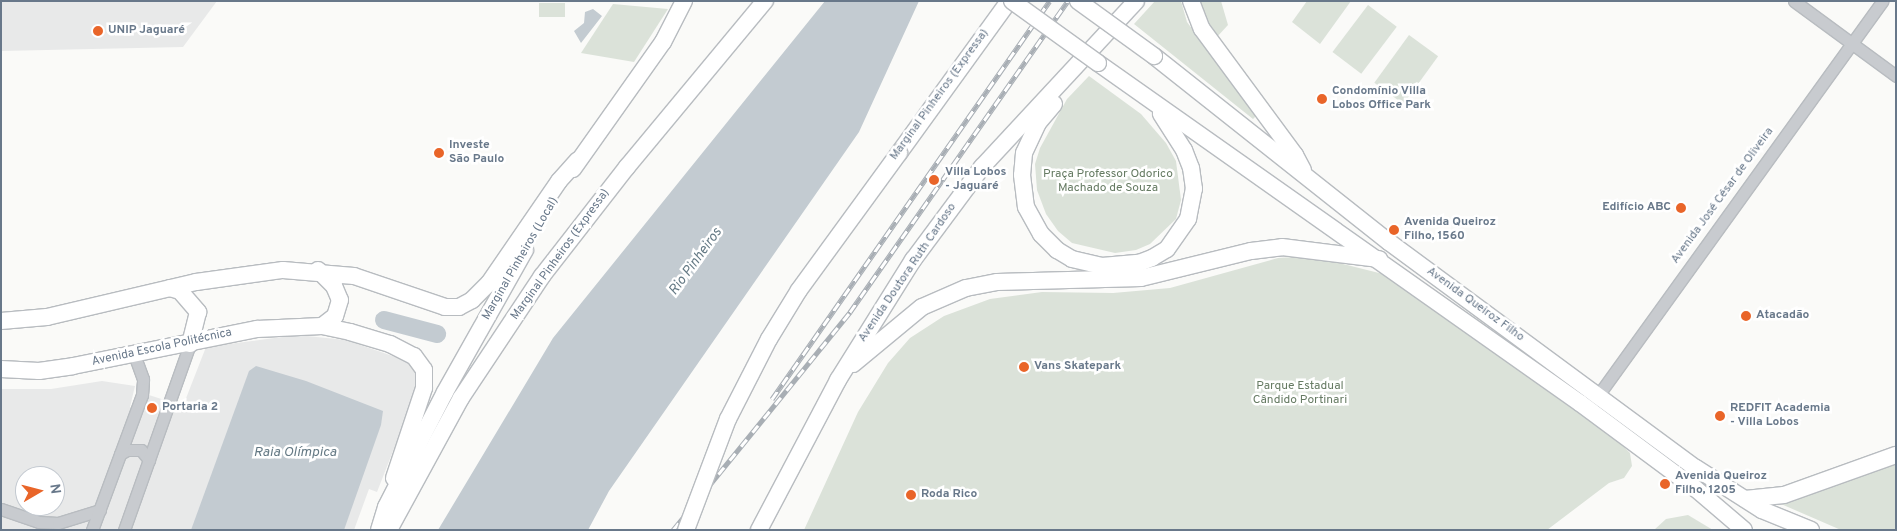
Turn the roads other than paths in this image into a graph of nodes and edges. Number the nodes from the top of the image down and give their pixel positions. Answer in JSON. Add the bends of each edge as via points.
{"nodes":[{"id":1,"x":684,"y":1,"type":"edge"},
{"id":2,"x":765,"y":1,"type":"edge"},
{"id":3,"x":1010,"y":1,"type":"edge"},
{"id":4,"x":1078,"y":1,"type":"edge"},
{"id":5,"x":1136,"y":1,"type":"edge"},
{"id":6,"x":1191,"y":1,"type":"edge"},
{"id":7,"x":1794,"y":1,"type":"edge"},
{"id":8,"x":1882,"y":1,"type":"edge"},
{"id":9,"x":1852,"y":43,"type":"junction"},
{"id":10,"x":1073,"y":70,"type":"junction"},
{"id":11,"x":1896,"y":76,"type":"edge"},
{"id":12,"x":1158,"y":108,"type":"junction"},
{"id":13,"x":578,"y":160,"type":"junction"},
{"id":14,"x":1307,"y":177,"type":"junction"},
{"id":15,"x":1379,"y":259,"type":"junction"},
{"id":16,"x":318,"y":270,"type":"junction"},
{"id":17,"x":170,"y":288,"type":"junction"},
{"id":18,"x":1,"y":321,"type":"edge"},
{"id":19,"x":322,"y":326,"type":"junction"},
{"id":20,"x":190,"y":344,"type":"junction"},
{"id":21,"x":134,"y":354,"type":"junction"},
{"id":22,"x":1,"y":369,"type":"edge"},
{"id":23,"x":846,"y":369,"type":"junction"},
{"id":24,"x":1598,"y":396,"type":"junction"},
{"id":25,"x":1588,"y":409,"type":"junction"},
{"id":26,"x":120,"y":454,"type":"junction"},
{"id":27,"x":1896,"y":455,"type":"edge"},
{"id":28,"x":149,"y":460,"type":"junction"},
{"id":29,"x":1743,"y":498,"type":"junction"},
{"id":30,"x":386,"y":507,"type":"junction"},
{"id":31,"x":1,"y":509,"type":"edge"},
{"id":32,"x":100,"y":510,"type":"junction"},
{"id":33,"x":43,"y":526,"type":"edge"},
{"id":34,"x":1742,"y":528,"type":"edge"},
{"id":35,"x":92,"y":530,"type":"edge"},
{"id":36,"x":124,"y":530,"type":"edge"},
{"id":37,"x":379,"y":530,"type":"edge"},
{"id":38,"x":389,"y":530,"type":"edge"},
{"id":39,"x":686,"y":530,"type":"edge"},
{"id":40,"x":760,"y":530,"type":"edge"},
{"id":41,"x":1811,"y":530,"type":"edge"}],
"edges":[{"from":1,"to":13,"type":"highway","name":"Marginal Pinheiros (Local)","via":[[663,42]]},
{"from":2,"to":38,"type":"highway","name":"Marginal Pinheiros (Expressa)","via":[[626,167],[542,276],[461,398]]},
{"from":3,"to":12,"type":"highway","name":"Avenida Queiroz Filho","bridge":true},
{"from":3,"to":39,"type":"highway","name":"Marginal Pinheiros (Expressa)","bridge":true,"via":[[799,290],[769,339],[728,419]]},
{"from":4,"to":14,"type":"highway","name":"Avenida Queiroz Filho","bridge":true,"via":[[1154,56]]},
{"from":5,"to":10,"type":"highway","name":"Avenida Doutora Ruth Cardoso"},
{"from":6,"to":14,"type":"highway","via":[[1202,29],[1295,155]]},
{"from":7,"to":9,"type":"street"},
{"from":8,"to":9,"type":"street","name":"Avenida José César de Oliveira"},
{"from":9,"to":11,"type":"street"},
{"from":9,"to":24,"type":"street","name":"Avenida José César de Oliveira"},
{"from":10,"to":12,"type":"highway","via":[[1064,92],[1034,130],[1024,152],[1022,175],[1026,207],[1041,234],[1072,259],[1102,266],[1140,263],[1167,249],[1188,219],[1194,189],[1191,168],[1184,150]]},
{"from":10,"to":23,"type":"highway","name":"Avenida Doutora Ruth Cardoso","via":[[1006,139],[959,197],[903,276]]},
{"from":12,"to":15,"type":"highway","name":"Avenida Queiroz Filho"},
{"from":13,"to":16,"type":"highway","via":[[559,181],[503,266],[466,304],[446,307],[354,276]]},
{"from":13,"to":30,"type":"highway","name":"Marginal Pinheiros (Local)","via":[[450,383]]},
{"from":14,"to":24,"type":"highway","name":"Avenida Queiroz Filho","via":[[1388,242]]},
{"from":15,"to":23,"type":"highway","via":[[1307,248],[1274,247],[1142,278],[1020,279],[966,288],[922,308]]},
{"from":15,"to":25,"type":"highway","name":"Avenida Queiroz Filho"},
{"from":16,"to":17,"type":"highway","via":[[253,272]]},
{"from":16,"to":19,"type":"highway","via":[[334,286],[340,300],[335,316]]},
{"from":17,"to":18,"type":"highway","via":[[47,317]]},
{"from":17,"to":20,"type":"highway","via":[[180,291],[198,312]]},
{"from":19,"to":20,"type":"highway","name":"Avenida Escola Politécnica","via":[[257,329]]},
{"from":19,"to":30,"type":"highway","name":"Avenida Escola Politécnica","via":[[390,344],[414,356],[424,370],[424,388]]},
{"from":20,"to":21,"type":"highway","name":"Avenida Escola Politécnica"},
{"from":20,"to":28,"type":"street"},
{"from":21,"to":22,"type":"highway","name":"Avenida Escola Politécnica","via":[[39,371]]},
{"from":21,"to":26,"type":"street","via":[[144,386]]},
{"from":23,"to":40,"type":"highway","name":"Avenida Doutora Ruth Cardoso"},
{"from":24,"to":25,"type":"street","name":"Avenida José César de Oliveira"},
{"from":24,"to":29,"type":"highway","name":"Avenida Queiroz Filho","via":[[1696,468]]},
{"from":25,"to":34,"type":"highway","name":"Avenida Queiroz Filho"},
{"from":26,"to":28,"type":"street","via":[[126,450],[141,450]]},
{"from":26,"to":32,"type":"street"},
{"from":27,"to":29,"type":"highway","via":[[1784,495]]},
{"from":28,"to":36,"type":"street"},
{"from":29,"to":41,"type":"highway","name":"Avenida Queiroz Filho"},
{"from":30,"to":37,"type":"highway","name":"Marginal Pinheiros (Local)"},
{"from":31,"to":33,"type":"street"},
{"from":32,"to":33,"type":"street","via":[[67,522]]},
{"from":32,"to":35,"type":"street"}]}
